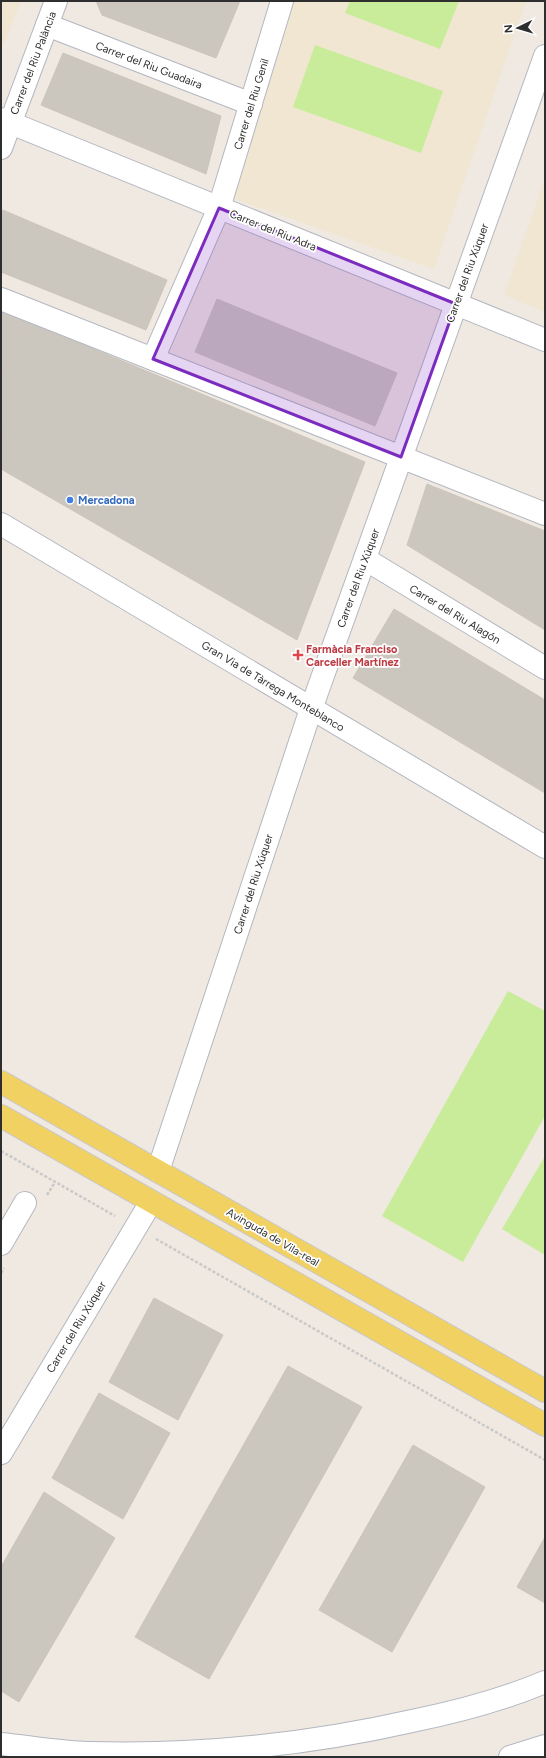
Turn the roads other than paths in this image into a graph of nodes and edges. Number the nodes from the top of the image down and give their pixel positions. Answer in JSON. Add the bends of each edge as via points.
{"nodes":[{"id":1,"x":56,"y":1,"type":"edge"},
{"id":2,"x":282,"y":1,"type":"edge"},
{"id":3,"x":47,"y":25,"type":"junction"},
{"id":4,"x":545,"y":56,"type":"edge"},
{"id":5,"x":251,"y":104,"type":"junction"},
{"id":6,"x":6,"y":121,"type":"edge"},
{"id":7,"x":1,"y":148,"type":"edge"},
{"id":8,"x":219,"y":208,"type":"junction"},
{"id":9,"x":1,"y":299,"type":"edge"},
{"id":10,"x":456,"y":304,"type":"junction"},
{"id":11,"x":545,"y":340,"type":"edge"},
{"id":12,"x":153,"y":359,"type":"junction"},
{"id":13,"x":401,"y":457,"type":"junction"},
{"id":14,"x":545,"y":514,"type":"edge"},
{"id":15,"x":1,"y":524,"type":"edge"},
{"id":16,"x":365,"y":559,"type":"junction"},
{"id":17,"x":545,"y":668,"type":"edge"},
{"id":18,"x":311,"y":709,"type":"junction"},
{"id":19,"x":545,"y":847,"type":"edge"},
{"id":20,"x":1,"y":1082,"type":"edge"},
{"id":21,"x":1,"y":1116,"type":"edge"},
{"id":22,"x":158,"y":1171,"type":"junction"},
{"id":23,"x":151,"y":1202,"type":"junction"},
{"id":24,"x":25,"y":1203,"type":"dead end"},
{"id":25,"x":1,"y":1244,"type":"edge"},
{"id":26,"x":545,"y":1391,"type":"edge"},
{"id":27,"x":545,"y":1426,"type":"edge"},
{"id":28,"x":1,"y":1453,"type":"edge"},
{"id":29,"x":545,"y":1682,"type":"edge"},
{"id":30,"x":1,"y":1744,"type":"edge"},
{"id":31,"x":545,"y":1746,"type":"edge"},
{"id":32,"x":510,"y":1757,"type":"edge"}],
"edges":[{"from":1,"to":3,"type":"street","name":"Carrer del Riu Palància"},
{"from":2,"to":5,"type":"street","name":"Carrer del Riu Genil"},
{"from":3,"to":5,"type":"street","name":"Carrer del Riu Guadaira"},
{"from":3,"to":6,"type":"street","name":"Carrer del Riu Palància"},
{"from":4,"to":10,"type":"street","name":"Carrer del Riu Xúquer"},
{"from":5,"to":8,"type":"street","name":"Carrer del Riu Genil"},
{"from":6,"to":7,"type":"street","name":"Carrer del Riu Palància"},
{"from":6,"to":8,"type":"street","name":"Carrer del Riu Adra"},
{"from":8,"to":10,"type":"street","name":"Carrer del Riu Adra"},
{"from":8,"to":12,"type":"street","name":"Carrer del Riu Genil"},
{"from":9,"to":12,"type":"street"},
{"from":10,"to":11,"type":"street","name":"Carrer del Riu Adra"},
{"from":10,"to":13,"type":"street","name":"Carrer del Riu Xúquer"},
{"from":12,"to":13,"type":"street"},
{"from":13,"to":14,"type":"street"},
{"from":13,"to":16,"type":"street","name":"Carrer del Riu Xúquer"},
{"from":15,"to":18,"type":"street","name":"Gran Via de Tàrrega Monteblanco"},
{"from":16,"to":17,"type":"street","name":"Carrer del Riu Alagón"},
{"from":16,"to":18,"type":"street","name":"Carrer del Riu Xúquer"},
{"from":18,"to":19,"type":"street","name":"Gran Via de Tàrrega Monteblanco"},
{"from":18,"to":22,"type":"street","name":"Carrer del Riu Xúquer"},
{"from":20,"to":22,"type":"main road","name":"Avinguda de Vila-real"},
{"from":21,"to":23,"type":"main road"},
{"from":22,"to":26,"type":"main road","name":"Avinguda de Vila-real"},
{"from":23,"to":27,"type":"main road"},
{"from":23,"to":28,"type":"street","name":"Carrer del Riu Xúquer"},
{"from":24,"to":25,"type":"street"},
{"from":29,"to":30,"type":"street","via":[[454,1712],[375,1730],[286,1743],[176,1753],[86,1753]]},
{"from":31,"to":32,"type":"street"}]}
